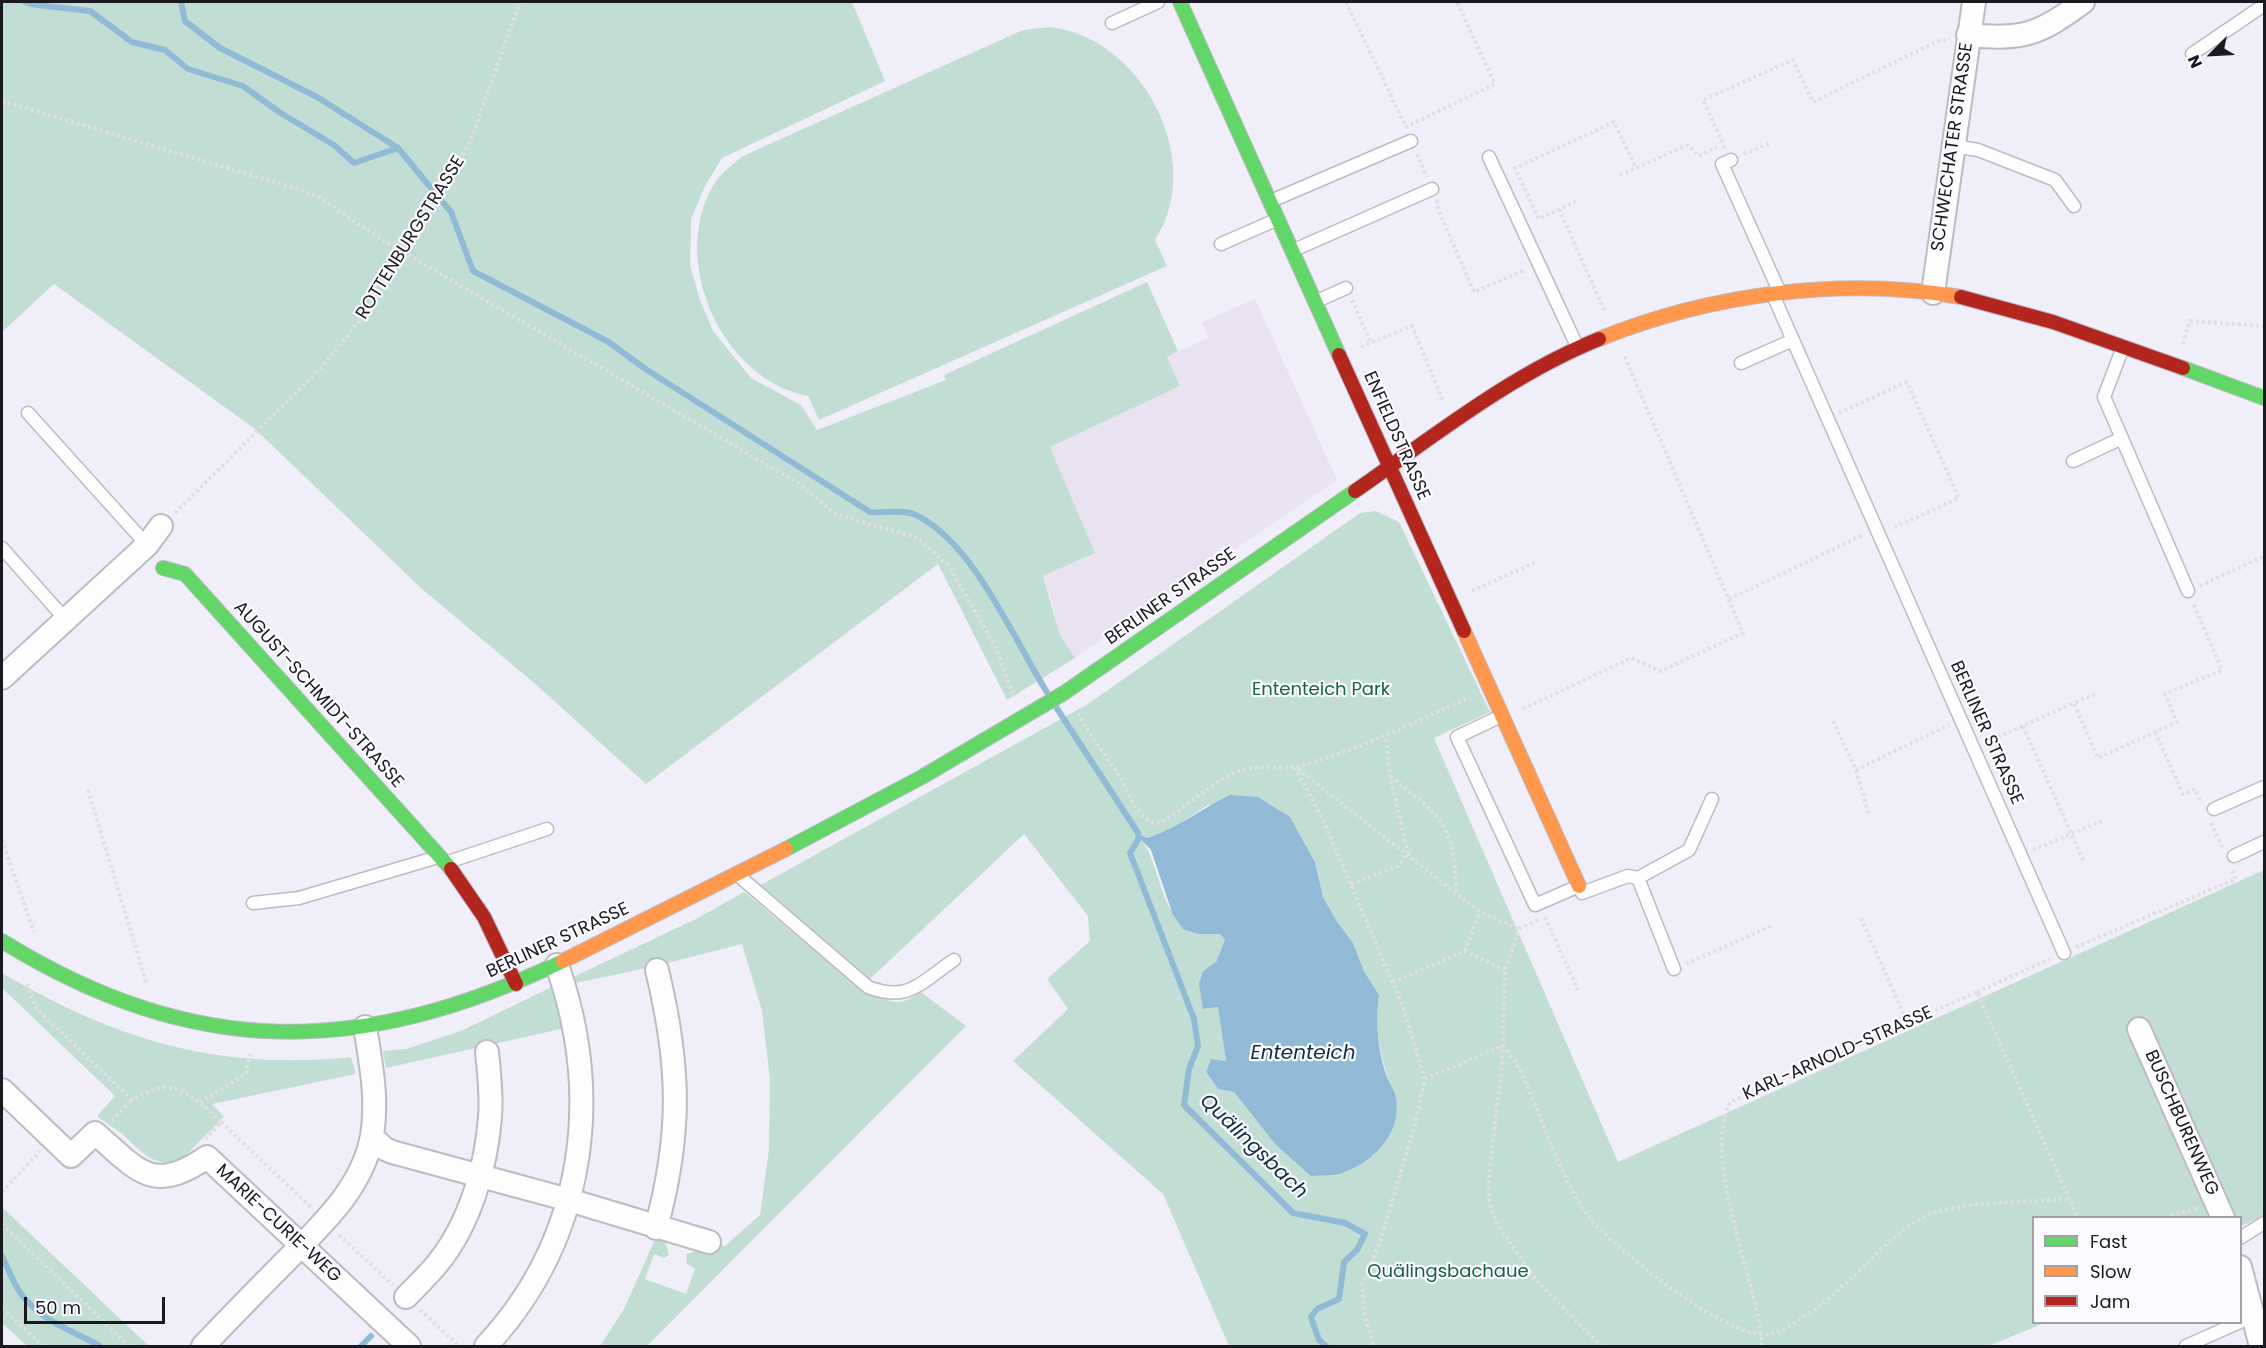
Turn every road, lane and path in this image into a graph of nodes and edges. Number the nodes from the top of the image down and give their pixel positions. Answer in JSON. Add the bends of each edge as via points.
{"nodes":[{"id":1,"x":520,"y":2,"type":"edge"},
{"id":2,"x":1158,"y":2,"type":"edge"},
{"id":3,"x":1180,"y":2,"type":"edge"},
{"id":4,"x":1346,"y":2,"type":"edge"},
{"id":5,"x":1456,"y":2,"type":"edge"},
{"id":6,"x":1974,"y":2,"type":"edge"},
{"id":7,"x":2083,"y":2,"type":"edge"},
{"id":8,"x":2265,"y":5,"type":"edge"},
{"id":9,"x":1112,"y":23,"type":"dead end"},
{"id":10,"x":1968,"y":35,"type":"junction"},
{"id":11,"x":2192,"y":54,"type":"dead end"},
{"id":12,"x":2,"y":101,"type":"edge"},
{"id":13,"x":1406,"y":127,"type":"junction"},
{"id":14,"x":1411,"y":141,"type":"junction"},
{"id":15,"x":1770,"y":143,"type":"dead end"},
{"id":16,"x":1723,"y":145,"type":"junction"},
{"id":17,"x":1953,"y":146,"type":"junction"},
{"id":18,"x":1489,"y":157,"type":"dead end"},
{"id":19,"x":1731,"y":160,"type":"junction"},
{"id":20,"x":1636,"y":168,"type":"junction"},
{"id":21,"x":1620,"y":175,"type":"dead end"},
{"id":22,"x":1432,"y":189,"type":"junction"},
{"id":23,"x":1271,"y":201,"type":"junction"},
{"id":24,"x":1576,"y":201,"type":"dead end"},
{"id":25,"x":2074,"y":206,"type":"dead end"},
{"id":26,"x":1559,"y":209,"type":"junction"},
{"id":27,"x":1279,"y":219,"type":"junction"},
{"id":28,"x":1221,"y":244,"type":"dead end"},
{"id":29,"x":1294,"y":250,"type":"junction"},
{"id":30,"x":404,"y":252,"type":"junction"},
{"id":31,"x":1537,"y":265,"type":"junction"},
{"id":32,"x":1346,"y":288,"type":"joint"},
{"id":33,"x":1776,"y":293,"type":"junction"},
{"id":34,"x":1933,"y":293,"type":"junction"},
{"id":35,"x":1317,"y":301,"type":"junction"},
{"id":36,"x":2265,"y":326,"type":"edge"},
{"id":37,"x":1615,"y":334,"type":"junction"},
{"id":38,"x":1793,"y":340,"type":"junction"},
{"id":39,"x":1371,"y":343,"type":"junction"},
{"id":40,"x":1577,"y":347,"type":"junction"},
{"id":41,"x":2123,"y":347,"type":"junction"},
{"id":42,"x":1340,"y":355,"type":"junction"},
{"id":43,"x":1741,"y":363,"type":"dead end"},
{"id":44,"x":2175,"y":366,"type":"junction"},
{"id":45,"x":2265,"y":399,"type":"edge"},
{"id":46,"x":28,"y":412,"type":"dead end"},
{"id":47,"x":1828,"y":418,"type":"junction"},
{"id":48,"x":1453,"y":424,"type":"junction"},
{"id":49,"x":2122,"y":438,"type":"junction"},
{"id":50,"x":2073,"y":461,"type":"dead end"},
{"id":51,"x":1390,"y":466,"type":"junction"},
{"id":52,"x":161,"y":526,"type":"joint"},
{"id":53,"x":1878,"y":531,"type":"junction"},
{"id":54,"x":147,"y":545,"type":"junction"},
{"id":55,"x":2,"y":548,"type":"edge"},
{"id":56,"x":2265,"y":556,"type":"edge"},
{"id":57,"x":1536,"y":562,"type":"dead end"},
{"id":58,"x":163,"y":568,"type":"dead end"},
{"id":59,"x":2188,"y":591,"type":"junction"},
{"id":60,"x":1729,"y":599,"type":"junction"},
{"id":61,"x":1450,"y":601,"type":"junction"},
{"id":62,"x":66,"y":620,"type":"junction"},
{"id":63,"x":3,"y":673,"type":"edge"},
{"id":64,"x":1489,"y":688,"type":"junction"},
{"id":65,"x":1065,"y":693,"type":"junction"},
{"id":66,"x":2095,"y":694,"type":"dead end"},
{"id":67,"x":2074,"y":704,"type":"junction"},
{"id":68,"x":1022,"y":717,"type":"junction"},
{"id":69,"x":1503,"y":717,"type":"junction"},
{"id":70,"x":1961,"y":720,"type":"junction"},
{"id":71,"x":1833,"y":721,"type":"dead end"},
{"id":72,"x":2023,"y":726,"type":"junction"},
{"id":73,"x":2155,"y":732,"type":"junction"},
{"id":74,"x":1386,"y":738,"type":"junction"},
{"id":75,"x":1973,"y":747,"type":"junction"},
{"id":76,"x":1296,"y":767,"type":"junction"},
{"id":77,"x":1856,"y":770,"type":"junction"},
{"id":78,"x":1390,"y":776,"type":"junction"},
{"id":79,"x":2265,"y":787,"type":"edge"},
{"id":80,"x":88,"y":790,"type":"dead end"},
{"id":81,"x":1712,"y":799,"type":"dead end"},
{"id":82,"x":2214,"y":808,"type":"dead end"},
{"id":83,"x":1869,"y":815,"type":"dead end"},
{"id":84,"x":2102,"y":821,"type":"dead end"},
{"id":85,"x":547,"y":829,"type":"dead end"},
{"id":86,"x":2071,"y":834,"type":"junction"},
{"id":87,"x":2,"y":840,"type":"edge"},
{"id":88,"x":2265,"y":842,"type":"edge"},
{"id":89,"x":3,"y":847,"type":"edge"},
{"id":90,"x":1408,"y":853,"type":"junction"},
{"id":91,"x":2020,"y":855,"type":"junction"},
{"id":92,"x":2234,"y":856,"type":"dead end"},
{"id":93,"x":444,"y":859,"type":"junction"},
{"id":94,"x":2082,"y":860,"type":"dead end"},
{"id":95,"x":738,"y":875,"type":"junction"},
{"id":96,"x":1638,"y":878,"type":"junction"},
{"id":97,"x":1351,"y":884,"type":"junction"},
{"id":98,"x":1579,"y":886,"type":"junction"},
{"id":99,"x":1456,"y":892,"type":"junction"},
{"id":100,"x":253,"y":903,"type":"dead end"},
{"id":101,"x":1539,"y":903,"type":"junction"},
{"id":102,"x":1480,"y":912,"type":"junction"},
{"id":103,"x":1544,"y":916,"type":"junction"},
{"id":104,"x":1861,"y":918,"type":"dead end"},
{"id":105,"x":1771,"y":926,"type":"dead end"},
{"id":106,"x":1519,"y":929,"type":"junction"},
{"id":107,"x":35,"y":934,"type":"dead end"},
{"id":108,"x":2,"y":941,"type":"edge"},
{"id":109,"x":1465,"y":951,"type":"junction"},
{"id":110,"x":2064,"y":953,"type":"junction"},
{"id":111,"x":32,"y":960,"type":"junction"},
{"id":112,"x":954,"y":960,"type":"dead end"},
{"id":113,"x":557,"y":965,"type":"junction"},
{"id":114,"x":1674,"y":969,"type":"joint"},
{"id":115,"x":657,"y":970,"type":"dead end"},
{"id":116,"x":1505,"y":970,"type":"junction"},
{"id":117,"x":1393,"y":982,"type":"junction"},
{"id":118,"x":516,"y":984,"type":"junction"},
{"id":119,"x":1578,"y":990,"type":"dead end"},
{"id":120,"x":1977,"y":992,"type":"junction"},
{"id":121,"x":155,"y":1011,"type":"junction"},
{"id":122,"x":1907,"y":1022,"type":"junction"},
{"id":123,"x":365,"y":1027,"type":"junction"},
{"id":124,"x":2139,"y":1029,"type":"dead end"},
{"id":125,"x":255,"y":1033,"type":"junction"},
{"id":126,"x":1502,"y":1046,"type":"junction"},
{"id":127,"x":487,"y":1052,"type":"dead end"},
{"id":128,"x":1425,"y":1079,"type":"junction"},
{"id":129,"x":2,"y":1090,"type":"edge"},
{"id":130,"x":132,"y":1100,"type":"junction"},
{"id":131,"x":200,"y":1102,"type":"junction"},
{"id":132,"x":95,"y":1132,"type":"junction"},
{"id":133,"x":372,"y":1137,"type":"junction"},
{"id":134,"x":53,"y":1138,"type":"junction"},
{"id":135,"x":207,"y":1157,"type":"junction"},
{"id":136,"x":480,"y":1178,"type":"junction"},
{"id":137,"x":2,"y":1192,"type":"edge"},
{"id":138,"x":2067,"y":1199,"type":"junction"},
{"id":139,"x":569,"y":1200,"type":"junction"},
{"id":140,"x":2222,"y":1214,"type":"edge"},
{"id":141,"x":2077,"y":1216,"type":"edge"},
{"id":142,"x":2171,"y":1216,"type":"edge"},
{"id":143,"x":2265,"y":1223,"type":"edge"},
{"id":144,"x":2,"y":1224,"type":"edge"},
{"id":145,"x":656,"y":1228,"type":"junction"},
{"id":146,"x":2242,"y":1237,"type":"edge"},
{"id":147,"x":709,"y":1242,"type":"dead end"},
{"id":148,"x":302,"y":1245,"type":"junction"},
{"id":149,"x":2242,"y":1285,"type":"edge"},
{"id":150,"x":406,"y":1297,"type":"dead end"},
{"id":151,"x":2,"y":1308,"type":"edge"},
{"id":152,"x":2244,"y":1320,"type":"edge"},
{"id":153,"x":2235,"y":1324,"type":"edge"},
{"id":154,"x":1761,"y":1334,"type":"junction"},
{"id":155,"x":42,"y":1347,"type":"edge"},
{"id":156,"x":129,"y":1347,"type":"edge"},
{"id":157,"x":203,"y":1347,"type":"edge"},
{"id":158,"x":409,"y":1347,"type":"edge"},
{"id":159,"x":486,"y":1347,"type":"edge"},
{"id":160,"x":1374,"y":1347,"type":"edge"},
{"id":161,"x":1601,"y":1347,"type":"edge"},
{"id":162,"x":1762,"y":1347,"type":"edge"},
{"id":163,"x":2186,"y":1347,"type":"edge"},
{"id":164,"x":2261,"y":1347,"type":"edge"}],
"edges":[{"from":1,"to":30,"type":"path","name":"ROTTENBURGSTRASSE","via":[[470,142]]},
{"from":2,"to":9,"type":"lane"},
{"from":3,"to":23,"type":"street","name":"ENFIELDSTRASSE"},
{"from":4,"to":13,"type":"path"},
{"from":5,"to":13,"type":"path","via":[[1495,84]]},
{"from":6,"to":10,"type":"street","name":"SCHWECHATER STRASSE"},
{"from":7,"to":10,"type":"street","via":[[2040,31],[2003,38]]},
{"from":8,"to":11,"type":"lane"},
{"from":10,"to":16,"type":"path","via":[[1936,42],[1813,102],[1793,60],[1723,91],[1703,100]]},
{"from":10,"to":17,"type":"street","name":"SCHWECHATER STRASSE"},
{"from":12,"to":30,"type":"path","via":[[309,193]]},
{"from":13,"to":14,"type":"path"},
{"from":14,"to":22,"type":"path"},
{"from":14,"to":23,"type":"lane"},
{"from":15,"to":19,"type":"path"},
{"from":16,"to":19,"type":"path"},
{"from":16,"to":20,"type":"path","via":[[1699,156],[1688,145]]},
{"from":17,"to":25,"type":"lane","via":[[1978,150],[2055,180]]},
{"from":17,"to":34,"type":"street","name":"SCHWECHATER STRASSE"},
{"from":18,"to":31,"type":"lane"},
{"from":19,"to":33,"type":"lane","via":[[1722,164]]},
{"from":20,"to":21,"type":"path"},
{"from":20,"to":26,"type":"path","via":[[1614,122],[1515,168],[1539,219]]},
{"from":22,"to":29,"type":"lane"},
{"from":22,"to":31,"type":"path","via":[[1474,292]]},
{"from":23,"to":27,"type":"street","name":"ENFIELDSTRASSE"},
{"from":24,"to":26,"type":"path"},
{"from":26,"to":37,"type":"path"},
{"from":27,"to":28,"type":"lane"},
{"from":27,"to":29,"type":"street","name":"ENFIELDSTRASSE"},
{"from":29,"to":35,"type":"street","name":"ENFIELDSTRASSE"},
{"from":30,"to":52,"type":"path","name":"ROTTENBURGSTRASSE","via":[[368,310],[321,368]]},
{"from":30,"to":68,"type":"path","via":[[798,483],[835,514],[918,538],[950,566],[996,648]]},
{"from":31,"to":40,"type":"lane"},
{"from":32,"to":35,"type":"lane"},
{"from":32,"to":39,"type":"path"},
{"from":33,"to":34,"type":"street","name":"BERLINER STRASSE"},
{"from":33,"to":37,"type":"street","name":"BERLINER STRASSE","via":[[1675,314]]},
{"from":33,"to":38,"type":"lane","name":"BERLINER STRASSE"},
{"from":34,"to":41,"type":"street","name":"BERLINER STRASSE","via":[[1981,301]]},
{"from":35,"to":42,"type":"street","name":"ENFIELDSTRASSE"},
{"from":36,"to":44,"type":"path","via":[[2190,321]]},
{"from":37,"to":40,"type":"street","name":"BERLINER STRASSE"},
{"from":37,"to":60,"type":"path"},
{"from":38,"to":43,"type":"lane"},
{"from":38,"to":47,"type":"lane","name":"BERLINER STRASSE"},
{"from":39,"to":42,"type":"path"},
{"from":39,"to":48,"type":"path","via":[[1412,326]]},
{"from":40,"to":48,"type":"street","name":"BERLINER STRASSE","via":[[1516,381]]},
{"from":41,"to":44,"type":"street","name":"BERLINER STRASSE"},
{"from":41,"to":49,"type":"lane","via":[[2104,397]]},
{"from":42,"to":51,"type":"street","name":"ENFIELDSTRASSE"},
{"from":44,"to":45,"type":"street","name":"BERLINER STRASSE"},
{"from":46,"to":54,"type":"lane"},
{"from":47,"to":53,"type":"lane","name":"BERLINER STRASSE"},
{"from":47,"to":53,"type":"path","via":[[1907,382],[1959,498]]},
{"from":48,"to":51,"type":"street","name":"BERLINER STRASSE"},
{"from":49,"to":50,"type":"lane"},
{"from":49,"to":59,"type":"lane"},
{"from":51,"to":61,"type":"street","name":"ENFIELDSTRASSE"},
{"from":51,"to":65,"type":"street","name":"BERLINER STRASSE"},
{"from":52,"to":54,"type":"street"},
{"from":53,"to":60,"type":"path"},
{"from":53,"to":70,"type":"lane","name":"BERLINER STRASSE"},
{"from":54,"to":62,"type":"street"},
{"from":55,"to":62,"type":"lane"},
{"from":56,"to":59,"type":"path"},
{"from":57,"to":61,"type":"path"},
{"from":58,"to":93,"type":"street","name":"AUGUST-SCHMIDT-STRASSE","via":[[185,574]]},
{"from":59,"to":73,"type":"path","via":[[2222,670],[2165,694],[2177,722]]},
{"from":60,"to":69,"type":"path","via":[[1743,633],[1661,671],[1631,658]]},
{"from":61,"to":64,"type":"street","name":"ENFIELDSTRASSE"},
{"from":62,"to":63,"type":"street"},
{"from":64,"to":69,"type":"street","name":"ENFIELDSTRASSE"},
{"from":64,"to":74,"type":"path"},
{"from":65,"to":68,"type":"street","name":"BERLINER STRASSE"},
{"from":65,"to":76,"type":"path","via":[[1134,804],[1156,824],[1238,772],[1263,766]]},
{"from":66,"to":67,"type":"path"},
{"from":67,"to":72,"type":"path"},
{"from":67,"to":73,"type":"path","via":[[2098,758]]},
{"from":68,"to":95,"type":"street","name":"BERLINER STRASSE","via":[[909,785]]},
{"from":69,"to":98,"type":"street","name":"ENFIELDSTRASSE"},
{"from":69,"to":101,"type":"lane","via":[[1457,736],[1535,905]]},
{"from":70,"to":75,"type":"lane","name":"BERLINER STRASSE"},
{"from":70,"to":77,"type":"path"},
{"from":71,"to":77,"type":"path"},
{"from":72,"to":75,"type":"path"},
{"from":72,"to":86,"type":"path"},
{"from":73,"to":110,"type":"path","name":"KARL-ARNOLD-STRASSE","via":[[2183,794],[2195,789],[2236,879]]},
{"from":74,"to":76,"type":"path"},
{"from":74,"to":78,"type":"path"},
{"from":75,"to":91,"type":"lane","name":"BERLINER STRASSE"},
{"from":76,"to":90,"type":"path"},
{"from":76,"to":97,"type":"path"},
{"from":77,"to":83,"type":"path"},
{"from":78,"to":90,"type":"path"},
{"from":78,"to":99,"type":"path","via":[[1422,799],[1443,824],[1453,847]]},
{"from":79,"to":82,"type":"lane"},
{"from":80,"to":121,"type":"path"},
{"from":81,"to":96,"type":"lane","via":[[1689,850]]},
{"from":84,"to":86,"type":"path"},
{"from":85,"to":93,"type":"lane"},
{"from":86,"to":91,"type":"path"},
{"from":86,"to":94,"type":"path"},
{"from":87,"to":89,"type":"path"},
{"from":88,"to":92,"type":"lane"},
{"from":89,"to":107,"type":"path"},
{"from":90,"to":97,"type":"path","via":[[1398,866]]},
{"from":90,"to":99,"type":"path"},
{"from":91,"to":110,"type":"lane","name":"BERLINER STRASSE"},
{"from":93,"to":100,"type":"lane","via":[[298,898]]},
{"from":93,"to":118,"type":"street","name":"AUGUST-SCHMIDT-STRASSE","via":[[487,919]]},
{"from":95,"to":112,"type":"lane","via":[[868,987],[887,994],[905,993]]},
{"from":95,"to":113,"type":"street","name":"BERLINER STRASSE"},
{"from":96,"to":98,"type":"lane","via":[[1628,876],[1582,893]]},
{"from":96,"to":114,"type":"lane"},
{"from":97,"to":117,"type":"path"},
{"from":98,"to":101,"type":"lane"},
{"from":99,"to":102,"type":"path"},
{"from":101,"to":103,"type":"path"},
{"from":102,"to":106,"type":"path"},
{"from":102,"to":109,"type":"path"},
{"from":103,"to":106,"type":"path"},
{"from":103,"to":119,"type":"path"},
{"from":104,"to":122,"type":"path"},
{"from":105,"to":114,"type":"path"},
{"from":106,"to":116,"type":"path"},
{"from":108,"to":111,"type":"street","name":"BERLINER STRASSE"},
{"from":109,"to":116,"type":"path"},
{"from":109,"to":117,"type":"path"},
{"from":110,"to":120,"type":"path","name":"KARL-ARNOLD-STRASSE"},
{"from":111,"to":121,"type":"street","name":"BERLINER STRASSE"},
{"from":111,"to":130,"type":"path","via":[[27,987],[36,1008]]},
{"from":113,"to":118,"type":"street","name":"BERLINER STRASSE"},
{"from":113,"to":139,"type":"street","via":[[573,1015],[582,1080],[582,1131]]},
{"from":115,"to":145,"type":"street","via":[[670,1023],[676,1078],[668,1184]]},
{"from":116,"to":126,"type":"path"},
{"from":117,"to":128,"type":"path"},
{"from":118,"to":123,"type":"street","name":"BERLINER STRASSE","via":[[433,1011]]},
{"from":120,"to":122,"type":"path","name":"KARL-ARNOLD-STRASSE"},
{"from":120,"to":138,"type":"path"},
{"from":121,"to":125,"type":"street","name":"BERLINER STRASSE"},
{"from":122,"to":154,"type":"path","name":"KARL-ARNOLD-STRASSE","via":[[1730,1102],[1723,1172]]},
{"from":123,"to":125,"type":"street","name":"BERLINER STRASSE"},
{"from":123,"to":133,"type":"street","via":[[375,1091]]},
{"from":124,"to":140,"type":"street","name":"BUSCHBURENWEG"},
{"from":125,"to":131,"type":"path","via":[[246,1074]]},
{"from":126,"to":128,"type":"path"},
{"from":126,"to":154,"type":"path","via":[[1520,1070],[1566,1175],[1594,1222],[1628,1255],[1683,1297],[1734,1326]]},
{"from":126,"to":161,"type":"path","via":[[1489,1201],[1496,1222],[1536,1280]]},
{"from":127,"to":136,"type":"street","via":[[490,1117]]},
{"from":128,"to":160,"type":"path","via":[[1381,1239],[1362,1285]]},
{"from":129,"to":134,"type":"street"},
{"from":130,"to":131,"type":"path","via":[[151,1088],[169,1086]]},
{"from":130,"to":132,"type":"path","via":[[108,1125]]},
{"from":131,"to":135,"type":"path","via":[[221,1122],[205,1140]]},
{"from":132,"to":134,"type":"street","via":[[71,1156]]},
{"from":132,"to":135,"type":"street","name":"MARIE-CURIE-WEG","via":[[150,1175],[176,1175]]},
{"from":133,"to":136,"type":"street","via":[[392,1152]]},
{"from":133,"to":148,"type":"street","via":[[348,1191],[326,1222]]},
{"from":134,"to":137,"type":"path"},
{"from":135,"to":148,"type":"street","name":"MARIE-CURIE-WEG"},
{"from":136,"to":139,"type":"street"},
{"from":136,"to":150,"type":"street","via":[[465,1220],[453,1240],[438,1263]]},
{"from":138,"to":141,"type":"path"},
{"from":138,"to":154,"type":"path","via":[[1964,1207],[1927,1215],[1898,1234],[1824,1301],[1778,1330]]},
{"from":139,"to":145,"type":"street"},
{"from":139,"to":159,"type":"street","via":[[547,1259],[531,1288]]},
{"from":140,"to":142,"type":"path","via":[[2205,1207]]},
{"from":143,"to":146,"type":"lane"},
{"from":144,"to":156,"type":"path"},
{"from":145,"to":147,"type":"street"},
{"from":148,"to":157,"type":"street"},
{"from":148,"to":158,"type":"street","name":"MARIE-CURIE-WEG"},
{"from":149,"to":152,"type":"street"},
{"from":151,"to":155,"type":"path"},
{"from":152,"to":164,"type":"street"},
{"from":153,"to":163,"type":"lane"},
{"from":154,"to":162,"type":"path","name":"KARL-ARNOLD-STRASSE"}]}
